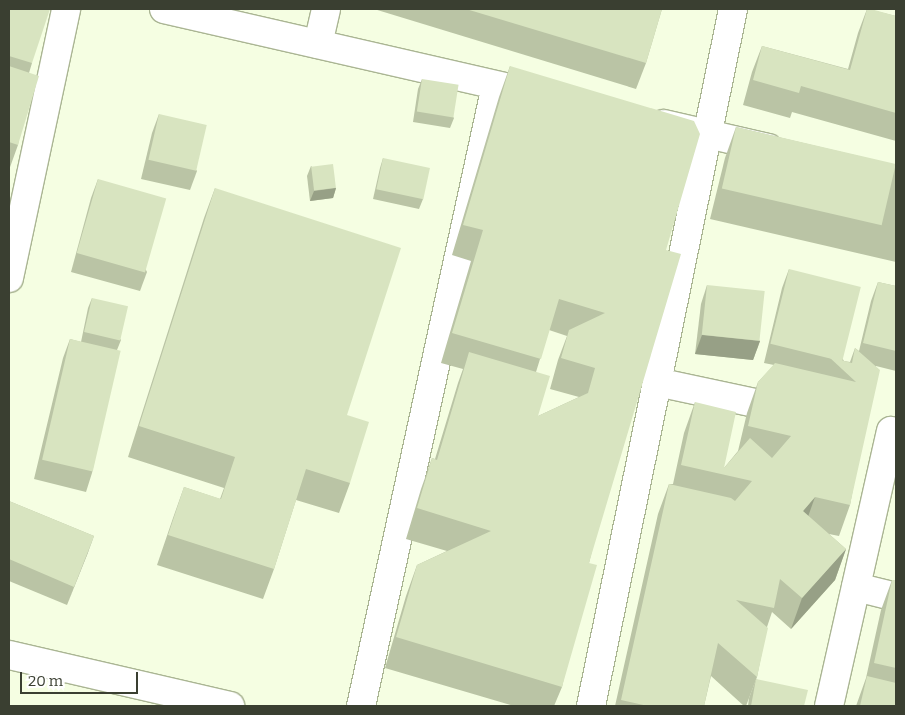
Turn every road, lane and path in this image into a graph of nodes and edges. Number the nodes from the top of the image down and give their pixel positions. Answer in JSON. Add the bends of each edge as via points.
{"nodes":[{"id":1,"x":66,"y":9,"type":"edge"},
{"id":2,"x":164,"y":9,"type":"edge"},
{"id":3,"x":326,"y":9,"type":"edge"},
{"id":4,"x":733,"y":9,"type":"edge"},
{"id":5,"x":318,"y":44,"type":"junction"},
{"id":6,"x":496,"y":86,"type":"junction"},
{"id":7,"x":563,"y":101,"type":"edge"},
{"id":8,"x":640,"y":119,"type":"edge"},
{"id":9,"x":707,"y":134,"type":"junction"},
{"id":10,"x":792,"y":153,"type":"edge"},
{"id":11,"x":9,"y":278,"type":"edge"},
{"id":12,"x":657,"y":382,"type":"junction"},
{"id":13,"x":813,"y":415,"type":"edge"},
{"id":14,"x":886,"y":430,"type":"edge"},
{"id":15,"x":856,"y":587,"type":"junction"},
{"id":16,"x":896,"y":598,"type":"edge"},
{"id":17,"x":9,"y":655,"type":"edge"},
{"id":18,"x":190,"y":702,"type":"edge"},
{"id":19,"x":230,"y":706,"type":"edge"},
{"id":20,"x":360,"y":706,"type":"edge"},
{"id":21,"x":591,"y":706,"type":"edge"},
{"id":22,"x":828,"y":706,"type":"edge"}],
"edges":[{"from":1,"to":11,"type":"street"},
{"from":2,"to":5,"type":"street"},
{"from":3,"to":5,"type":"street"},
{"from":4,"to":9,"type":"street"},
{"from":5,"to":6,"type":"street"},
{"from":6,"to":7,"type":"street"},
{"from":6,"to":20,"type":"street"},
{"from":8,"to":9,"type":"street"},
{"from":9,"to":10,"type":"street"},
{"from":9,"to":12,"type":"street"},
{"from":12,"to":13,"type":"street"},
{"from":12,"to":21,"type":"street"},
{"from":14,"to":15,"type":"street"},
{"from":15,"to":16,"type":"street"},
{"from":15,"to":22,"type":"street"},
{"from":17,"to":18,"type":"street"},
{"from":18,"to":19,"type":"street"}]}
